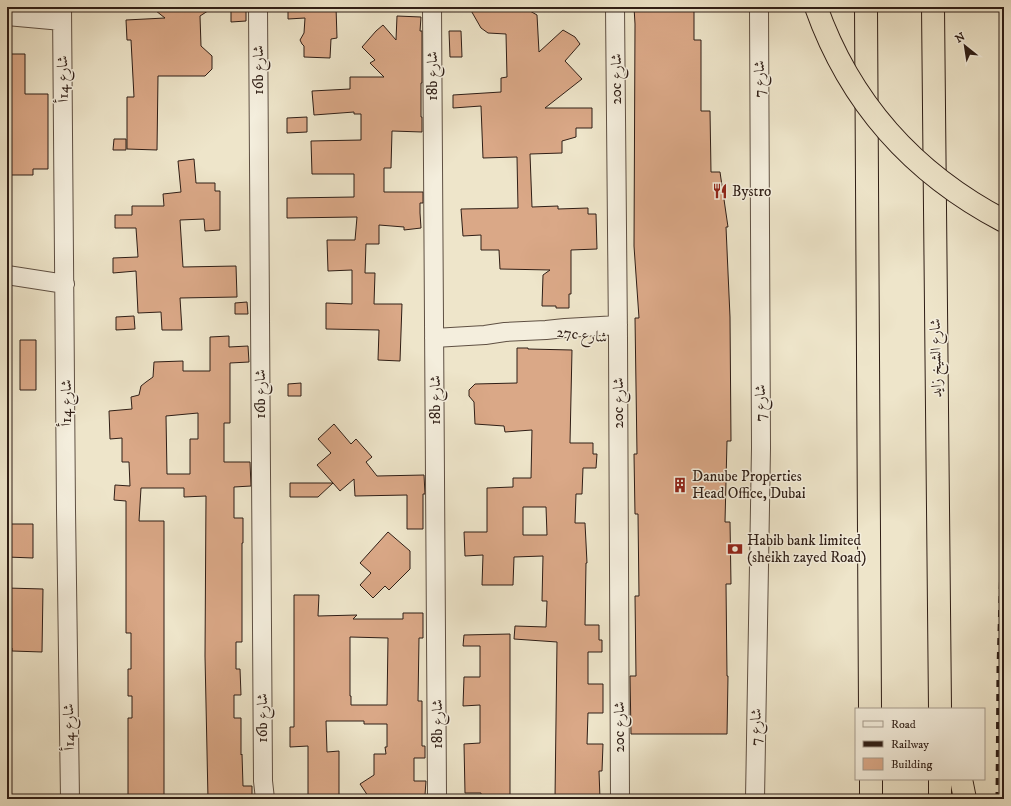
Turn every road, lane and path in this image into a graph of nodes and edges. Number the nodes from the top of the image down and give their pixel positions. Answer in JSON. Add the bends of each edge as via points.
{"nodes":[{"id":1,"x":7,"y":7,"type":"edge"},
{"id":2,"x":258,"y":7,"type":"edge"},
{"id":3,"x":432,"y":7,"type":"edge"},
{"id":4,"x":615,"y":7,"type":"edge"},
{"id":5,"x":759,"y":7,"type":"edge"},
{"id":6,"x":816,"y":7,"type":"edge"},
{"id":7,"x":866,"y":7,"type":"edge"},
{"id":8,"x":933,"y":7,"type":"edge"},
{"id":9,"x":62,"y":12,"type":"edge"},
{"id":10,"x":7,"y":16,"type":"edge"},
{"id":11,"x":1004,"y":221,"type":"edge"},
{"id":12,"x":7,"y":271,"type":"edge"},
{"id":13,"x":7,"y":275,"type":"edge"},
{"id":14,"x":65,"y":277,"type":"junction"},
{"id":15,"x":434,"y":332,"type":"junction"},
{"id":16,"x":618,"y":332,"type":"junction"},
{"id":17,"x":870,"y":708,"type":"edge"},
{"id":18,"x":940,"y":708,"type":"edge"},
{"id":19,"x":871,"y":780,"type":"edge"},
{"id":20,"x":940,"y":780,"type":"edge"},
{"id":21,"x":961,"y":780,"type":"edge"},
{"id":22,"x":263,"y":781,"type":"junction"},
{"id":23,"x":437,"y":797,"type":"edge"},
{"id":24,"x":70,"y":799,"type":"edge"},
{"id":25,"x":260,"y":799,"type":"edge"},
{"id":26,"x":265,"y":799,"type":"edge"},
{"id":27,"x":620,"y":799,"type":"edge"},
{"id":28,"x":755,"y":799,"type":"edge"},
{"id":29,"x":871,"y":799,"type":"edge"},
{"id":30,"x":940,"y":799,"type":"edge"},
{"id":31,"x":965,"y":799,"type":"edge"}],
"edges":[{"from":1,"to":9,"type":"street"},
{"from":2,"to":22,"type":"street","name":"16b شارع"},
{"from":3,"to":15,"type":"street","name":"18b شارع"},
{"from":4,"to":16,"type":"street","name":"20c شارع"},
{"from":5,"to":28,"type":"street","name":"شارع 7","via":[[760,448]]},
{"from":6,"to":11,"type":"highway","bridge":true,"via":[[846,75],[878,121],[916,162],[938,180],[984,211]]},
{"from":7,"to":17,"type":"highway"},
{"from":8,"to":18,"type":"highway","name":"شارع الشيخ زايد"},
{"from":9,"to":10,"type":"street"},
{"from":9,"to":14,"type":"street","name":"شارع 14أ"},
{"from":12,"to":14,"type":"street"},
{"from":13,"to":14,"type":"street"},
{"from":14,"to":24,"type":"street","name":"شارع 14أ"},
{"from":15,"to":16,"type":"street","name":"27c شارع","via":[[486,329],[505,332],[546,330],[565,334]]},
{"from":15,"to":23,"type":"street","name":"18b شارع"},
{"from":16,"to":27,"type":"street","name":"20c شارع"},
{"from":19,"to":29,"type":"highway"},
{"from":20,"to":30,"type":"highway"},
{"from":21,"to":31,"type":"highway"},
{"from":22,"to":25,"type":"street","name":"16b شارع"},
{"from":22,"to":26,"type":"street","name":"16b شارع"}]}
